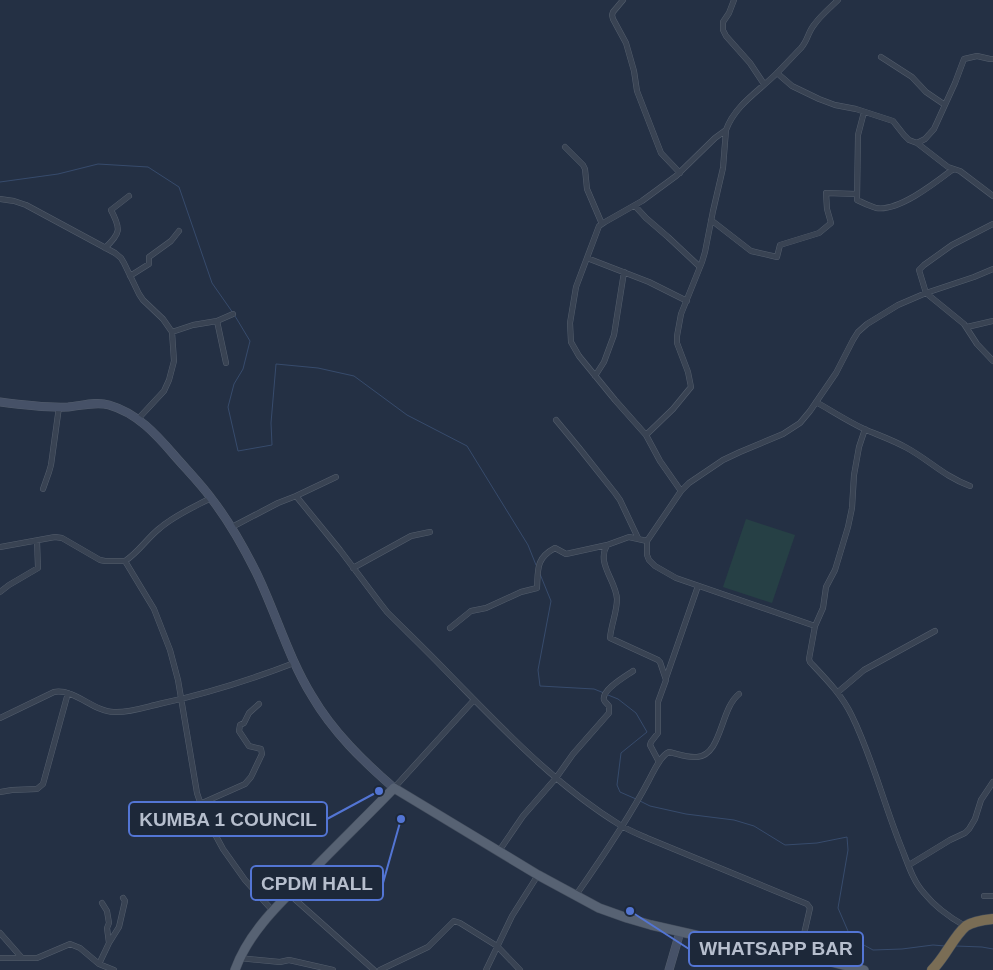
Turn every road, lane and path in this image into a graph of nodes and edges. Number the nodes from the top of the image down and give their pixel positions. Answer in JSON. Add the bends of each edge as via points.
{"nodes":[{"id":1,"x":624,"y":0,"type":"edge"},
{"id":2,"x":734,"y":0,"type":"edge"},
{"id":3,"x":838,"y":0,"type":"edge"},
{"id":4,"x":881,"y":57,"type":"dead end"},
{"id":5,"x":993,"y":59,"type":"edge"},
{"id":6,"x":777,"y":73,"type":"junction"},
{"id":7,"x":764,"y":84,"type":"junction"},
{"id":8,"x":945,"y":105,"type":"junction"},
{"id":9,"x":864,"y":112,"type":"junction"},
{"id":10,"x":726,"y":130,"type":"junction"},
{"id":11,"x":917,"y":143,"type":"junction"},
{"id":12,"x":565,"y":147,"type":"dead end"},
{"id":13,"x":952,"y":170,"type":"junction"},
{"id":14,"x":680,"y":172,"type":"junction"},
{"id":15,"x":857,"y":194,"type":"junction"},
{"id":16,"x":129,"y":196,"type":"dead end"},
{"id":17,"x":993,"y":196,"type":"edge"},
{"id":18,"x":0,"y":199,"type":"edge"},
{"id":19,"x":635,"y":206,"type":"junction"},
{"id":20,"x":711,"y":220,"type":"junction"},
{"id":21,"x":602,"y":224,"type":"junction"},
{"id":22,"x":993,"y":224,"type":"edge"},
{"id":23,"x":179,"y":231,"type":"dead end"},
{"id":24,"x":105,"y":248,"type":"junction"},
{"id":25,"x":587,"y":258,"type":"junction"},
{"id":26,"x":700,"y":267,"type":"junction"},
{"id":27,"x":993,"y":269,"type":"edge"},
{"id":28,"x":624,"y":272,"type":"junction"},
{"id":29,"x":130,"y":276,"type":"junction"},
{"id":30,"x":926,"y":293,"type":"junction"},
{"id":31,"x":687,"y":301,"type":"junction"},
{"id":32,"x":233,"y":314,"type":"dead end"},
{"id":33,"x":217,"y":321,"type":"junction"},
{"id":34,"x":993,"y":321,"type":"edge"},
{"id":35,"x":967,"y":327,"type":"junction"},
{"id":36,"x":172,"y":332,"type":"junction"},
{"id":37,"x":993,"y":361,"type":"edge"},
{"id":38,"x":226,"y":363,"type":"dead end"},
{"id":39,"x":595,"y":376,"type":"junction"},
{"id":40,"x":0,"y":402,"type":"edge"},
{"id":41,"x":816,"y":402,"type":"junction"},
{"id":42,"x":59,"y":407,"type":"junction"},
{"id":43,"x":138,"y":419,"type":"junction"},
{"id":44,"x":556,"y":420,"type":"dead end"},
{"id":45,"x":865,"y":429,"type":"junction"},
{"id":46,"x":646,"y":435,"type":"junction"},
{"id":47,"x":336,"y":477,"type":"dead end"},
{"id":48,"x":970,"y":486,"type":"dead end"},
{"id":49,"x":42,"y":489,"type":"dead end"},
{"id":50,"x":681,"y":491,"type":"junction"},
{"id":51,"x":296,"y":496,"type":"junction"},
{"id":52,"x":212,"y":498,"type":"junction"},
{"id":53,"x":232,"y":527,"type":"junction"},
{"id":54,"x":430,"y":532,"type":"dead end"},
{"id":55,"x":638,"y":538,"type":"junction"},
{"id":56,"x":37,"y":541,"type":"junction"},
{"id":57,"x":647,"y":541,"type":"junction"},
{"id":58,"x":608,"y":545,"type":"junction"},
{"id":59,"x":0,"y":547,"type":"edge"},
{"id":60,"x":125,"y":561,"type":"junction"},
{"id":61,"x":353,"y":568,"type":"junction"},
{"id":62,"x":698,"y":586,"type":"junction"},
{"id":63,"x":0,"y":592,"type":"edge"},
{"id":64,"x":815,"y":626,"type":"junction"},
{"id":65,"x":450,"y":628,"type":"dead end"},
{"id":66,"x":935,"y":631,"type":"dead end"},
{"id":67,"x":294,"y":663,"type":"junction"},
{"id":68,"x":633,"y":672,"type":"dead end"},
{"id":69,"x":666,"y":678,"type":"junction"},
{"id":70,"x":838,"y":692,"type":"junction"},
{"id":71,"x":68,"y":694,"type":"junction"},
{"id":72,"x":739,"y":694,"type":"dead end"},
{"id":73,"x":182,"y":699,"type":"junction"},
{"id":74,"x":474,"y":700,"type":"junction"},
{"id":75,"x":259,"y":704,"type":"dead end"},
{"id":76,"x":0,"y":718,"type":"edge"},
{"id":77,"x":659,"y":762,"type":"junction"},
{"id":78,"x":556,"y":778,"type":"junction"},
{"id":79,"x":993,"y":782,"type":"edge"},
{"id":80,"x":394,"y":788,"type":"junction"},
{"id":81,"x":0,"y":792,"type":"edge"},
{"id":82,"x":200,"y":804,"type":"junction"},
{"id":83,"x":621,"y":826,"type":"junction"},
{"id":84,"x":498,"y":852,"type":"junction"},
{"id":85,"x":317,"y":866,"type":"junction"},
{"id":86,"x":909,"y":866,"type":"junction"},
{"id":87,"x":538,"y":875,"type":"junction"},
{"id":88,"x":352,"y":880,"type":"dead end"},
{"id":89,"x":289,"y":894,"type":"junction"},
{"id":90,"x":576,"y":895,"type":"junction"},
{"id":91,"x":984,"y":896,"type":"dead end"},
{"id":92,"x":993,"y":896,"type":"edge"},
{"id":93,"x":123,"y":898,"type":"dead end"},
{"id":94,"x":102,"y":903,"type":"dead end"},
{"id":95,"x":273,"y":911,"type":"junction"},
{"id":96,"x":993,"y":919,"type":"edge"},
{"id":97,"x":966,"y":927,"type":"junction"},
{"id":98,"x":680,"y":932,"type":"junction"},
{"id":99,"x":0,"y":933,"type":"edge"},
{"id":100,"x":109,"y":943,"type":"junction"},
{"id":101,"x":497,"y":946,"type":"junction"},
{"id":102,"x":799,"y":956,"type":"junction"},
{"id":103,"x":0,"y":958,"type":"edge"},
{"id":104,"x":22,"y":958,"type":"junction"},
{"id":105,"x":239,"y":958,"type":"junction"},
{"id":106,"x":99,"y":964,"type":"junction"},
{"id":107,"x":936,"y":968,"type":"edge"},
{"id":108,"x":114,"y":970,"type":"edge"},
{"id":109,"x":235,"y":970,"type":"edge"},
{"id":110,"x":333,"y":970,"type":"edge"},
{"id":111,"x":374,"y":970,"type":"edge"},
{"id":112,"x":380,"y":970,"type":"edge"},
{"id":113,"x":486,"y":970,"type":"edge"},
{"id":114,"x":520,"y":970,"type":"edge"},
{"id":115,"x":669,"y":970,"type":"edge"},
{"id":116,"x":864,"y":970,"type":"edge"}],
"edges":[{"from":1,"to":14,"type":"street","via":[[615,8],[613,19],[626,43],[637,91],[661,154]]},
{"from":2,"to":7,"type":"street","via":[[722,22],[723,30]]},
{"from":3,"to":6,"type":"street","via":[[815,23],[803,46]]},
{"from":4,"to":8,"type":"street"},
{"from":5,"to":8,"type":"street","via":[[977,56],[964,59]]},
{"from":6,"to":7,"type":"street"},
{"from":6,"to":9,"type":"street","via":[[792,86],[812,96]]},
{"from":7,"to":10,"type":"street","via":[[741,106]]},
{"from":8,"to":11,"type":"street","via":[[932,132]]},
{"from":9,"to":11,"type":"street","via":[[893,120],[906,138]]},
{"from":9,"to":15,"type":"street","via":[[858,135]]},
{"from":10,"to":14,"type":"street"},
{"from":10,"to":20,"type":"street","via":[[723,168]]},
{"from":11,"to":13,"type":"street"},
{"from":12,"to":21,"type":"street","via":[[586,169],[587,189]]},
{"from":13,"to":15,"type":"street","via":[[924,191],[894,206],[877,208],[857,200]]},
{"from":13,"to":17,"type":"street","via":[[960,171]]},
{"from":14,"to":19,"type":"street"},
{"from":15,"to":20,"type":"street","via":[[826,193],[831,223],[819,233],[780,245],[777,257],[752,251]]},
{"from":16,"to":24,"type":"street","via":[[111,210],[118,230],[115,239]]},
{"from":18,"to":24,"type":"street","via":[[26,206]]},
{"from":19,"to":21,"type":"street"},
{"from":19,"to":26,"type":"street"},
{"from":20,"to":26,"type":"street"},
{"from":21,"to":25,"type":"street"},
{"from":22,"to":30,"type":"street","via":[[952,245],[920,268]]},
{"from":23,"to":29,"type":"street","via":[[171,242],[149,257],[149,264]]},
{"from":24,"to":29,"type":"street","via":[[121,258]]},
{"from":25,"to":28,"type":"street"},
{"from":25,"to":39,"type":"street","via":[[576,288],[570,336],[575,351]]},
{"from":26,"to":31,"type":"street"},
{"from":27,"to":30,"type":"street"},
{"from":28,"to":31,"type":"street"},
{"from":28,"to":39,"type":"street","via":[[614,335]]},
{"from":29,"to":36,"type":"street","via":[[143,300]]},
{"from":30,"to":35,"type":"street"},
{"from":30,"to":41,"type":"street","via":[[887,311],[858,332]]},
{"from":31,"to":46,"type":"street","via":[[676,340],[691,388]]},
{"from":32,"to":33,"type":"street"},
{"from":33,"to":36,"type":"street"},
{"from":33,"to":38,"type":"street"},
{"from":34,"to":35,"type":"street"},
{"from":35,"to":37,"type":"street"},
{"from":36,"to":43,"type":"street","via":[[174,361],[169,380],[164,391]]},
{"from":39,"to":46,"type":"street"},
{"from":40,"to":42,"type":"street"},
{"from":41,"to":45,"type":"street"},
{"from":41,"to":50,"type":"street","via":[[792,429],[723,460]]},
{"from":42,"to":43,"type":"street","via":[[107,404]]},
{"from":42,"to":49,"type":"street","via":[[51,465]]},
{"from":43,"to":52,"type":"street"},
{"from":44,"to":55,"type":"street","via":[[620,500]]},
{"from":45,"to":48,"type":"street","via":[[885,436]]},
{"from":45,"to":64,"type":"street","via":[[854,475],[848,527]]},
{"from":46,"to":50,"type":"street"},
{"from":47,"to":51,"type":"street"},
{"from":50,"to":57,"type":"street"},
{"from":51,"to":53,"type":"street"},
{"from":51,"to":61,"type":"street"},
{"from":52,"to":53,"type":"street"},
{"from":52,"to":60,"type":"street","via":[[164,524]]},
{"from":53,"to":67,"type":"street","via":[[264,588]]},
{"from":54,"to":61,"type":"street","via":[[411,536]]},
{"from":55,"to":57,"type":"street"},
{"from":55,"to":58,"type":"street","via":[[624,538]]},
{"from":56,"to":59,"type":"street"},
{"from":56,"to":60,"type":"street","via":[[62,538],[105,562]]},
{"from":56,"to":63,"type":"street","via":[[38,568]]},
{"from":57,"to":62,"type":"street","via":[[647,555],[655,566]]},
{"from":58,"to":65,"type":"street","via":[[566,554],[555,548],[545,553],[538,565],[536,588],[471,611]]},
{"from":58,"to":69,"type":"street","via":[[604,564],[617,597],[610,638],[658,660]]},
{"from":60,"to":73,"type":"street","via":[[154,609],[170,650]]},
{"from":61,"to":74,"type":"street","via":[[387,612]]},
{"from":62,"to":64,"type":"street"},
{"from":62,"to":69,"type":"street"},
{"from":64,"to":70,"type":"street","via":[[809,659]]},
{"from":66,"to":70,"type":"street","via":[[864,670]]},
{"from":67,"to":73,"type":"street"},
{"from":67,"to":80,"type":"street","via":[[330,724]]},
{"from":68,"to":78,"type":"street","via":[[608,690],[603,697],[609,713]]},
{"from":69,"to":77,"type":"street","via":[[658,702],[658,733],[650,745]]},
{"from":70,"to":86,"type":"street","via":[[862,738]]},
{"from":71,"to":73,"type":"street","via":[[113,712]]},
{"from":71,"to":76,"type":"street","via":[[54,692]]},
{"from":71,"to":81,"type":"street","via":[[43,784],[37,789]]},
{"from":72,"to":77,"type":"street","via":[[730,704],[716,742],[707,754],[690,757],[668,752]]},
{"from":73,"to":82,"type":"street"},
{"from":74,"to":78,"type":"street"},
{"from":74,"to":80,"type":"street"},
{"from":75,"to":82,"type":"street","via":[[238,731],[249,746],[261,749],[252,777],[245,784]]},
{"from":77,"to":83,"type":"street"},
{"from":78,"to":83,"type":"street"},
{"from":78,"to":84,"type":"street"},
{"from":79,"to":86,"type":"street","via":[[965,833]]},
{"from":80,"to":84,"type":"main road"},
{"from":80,"to":85,"type":"main road"},
{"from":82,"to":95,"type":"street","via":[[223,849]]},
{"from":83,"to":90,"type":"street"},
{"from":83,"to":102,"type":"street","via":[[807,904],[810,908]]},
{"from":84,"to":87,"type":"main road"},
{"from":85,"to":88,"type":"street","via":[[331,873],[336,870]]},
{"from":85,"to":89,"type":"main road"},
{"from":86,"to":97,"type":"street","via":[[916,883],[933,904]]},
{"from":87,"to":90,"type":"main road"},
{"from":87,"to":101,"type":"street"},
{"from":89,"to":95,"type":"main road"},
{"from":89,"to":111,"type":"street"},
{"from":90,"to":98,"type":"main road","via":[[626,918]]},
{"from":91,"to":92,"type":"street"},
{"from":93,"to":100,"type":"street","via":[[119,927]]},
{"from":94,"to":100,"type":"street","via":[[107,911]]},
{"from":95,"to":105,"type":"main road"},
{"from":96,"to":97,"type":"highway"},
{"from":97,"to":107,"type":"highway"},
{"from":98,"to":102,"type":"main road"},
{"from":98,"to":115,"type":"street"},
{"from":99,"to":104,"type":"street"},
{"from":100,"to":106,"type":"street"},
{"from":101,"to":112,"type":"street","via":[[454,921],[428,947]]},
{"from":101,"to":113,"type":"street"},
{"from":101,"to":114,"type":"street"},
{"from":102,"to":116,"type":"main road"},
{"from":103,"to":104,"type":"street"},
{"from":104,"to":106,"type":"street","via":[[37,958],[70,944]]},
{"from":105,"to":109,"type":"main road"},
{"from":105,"to":110,"type":"street","via":[[289,960]]},
{"from":106,"to":108,"type":"street"}]}
